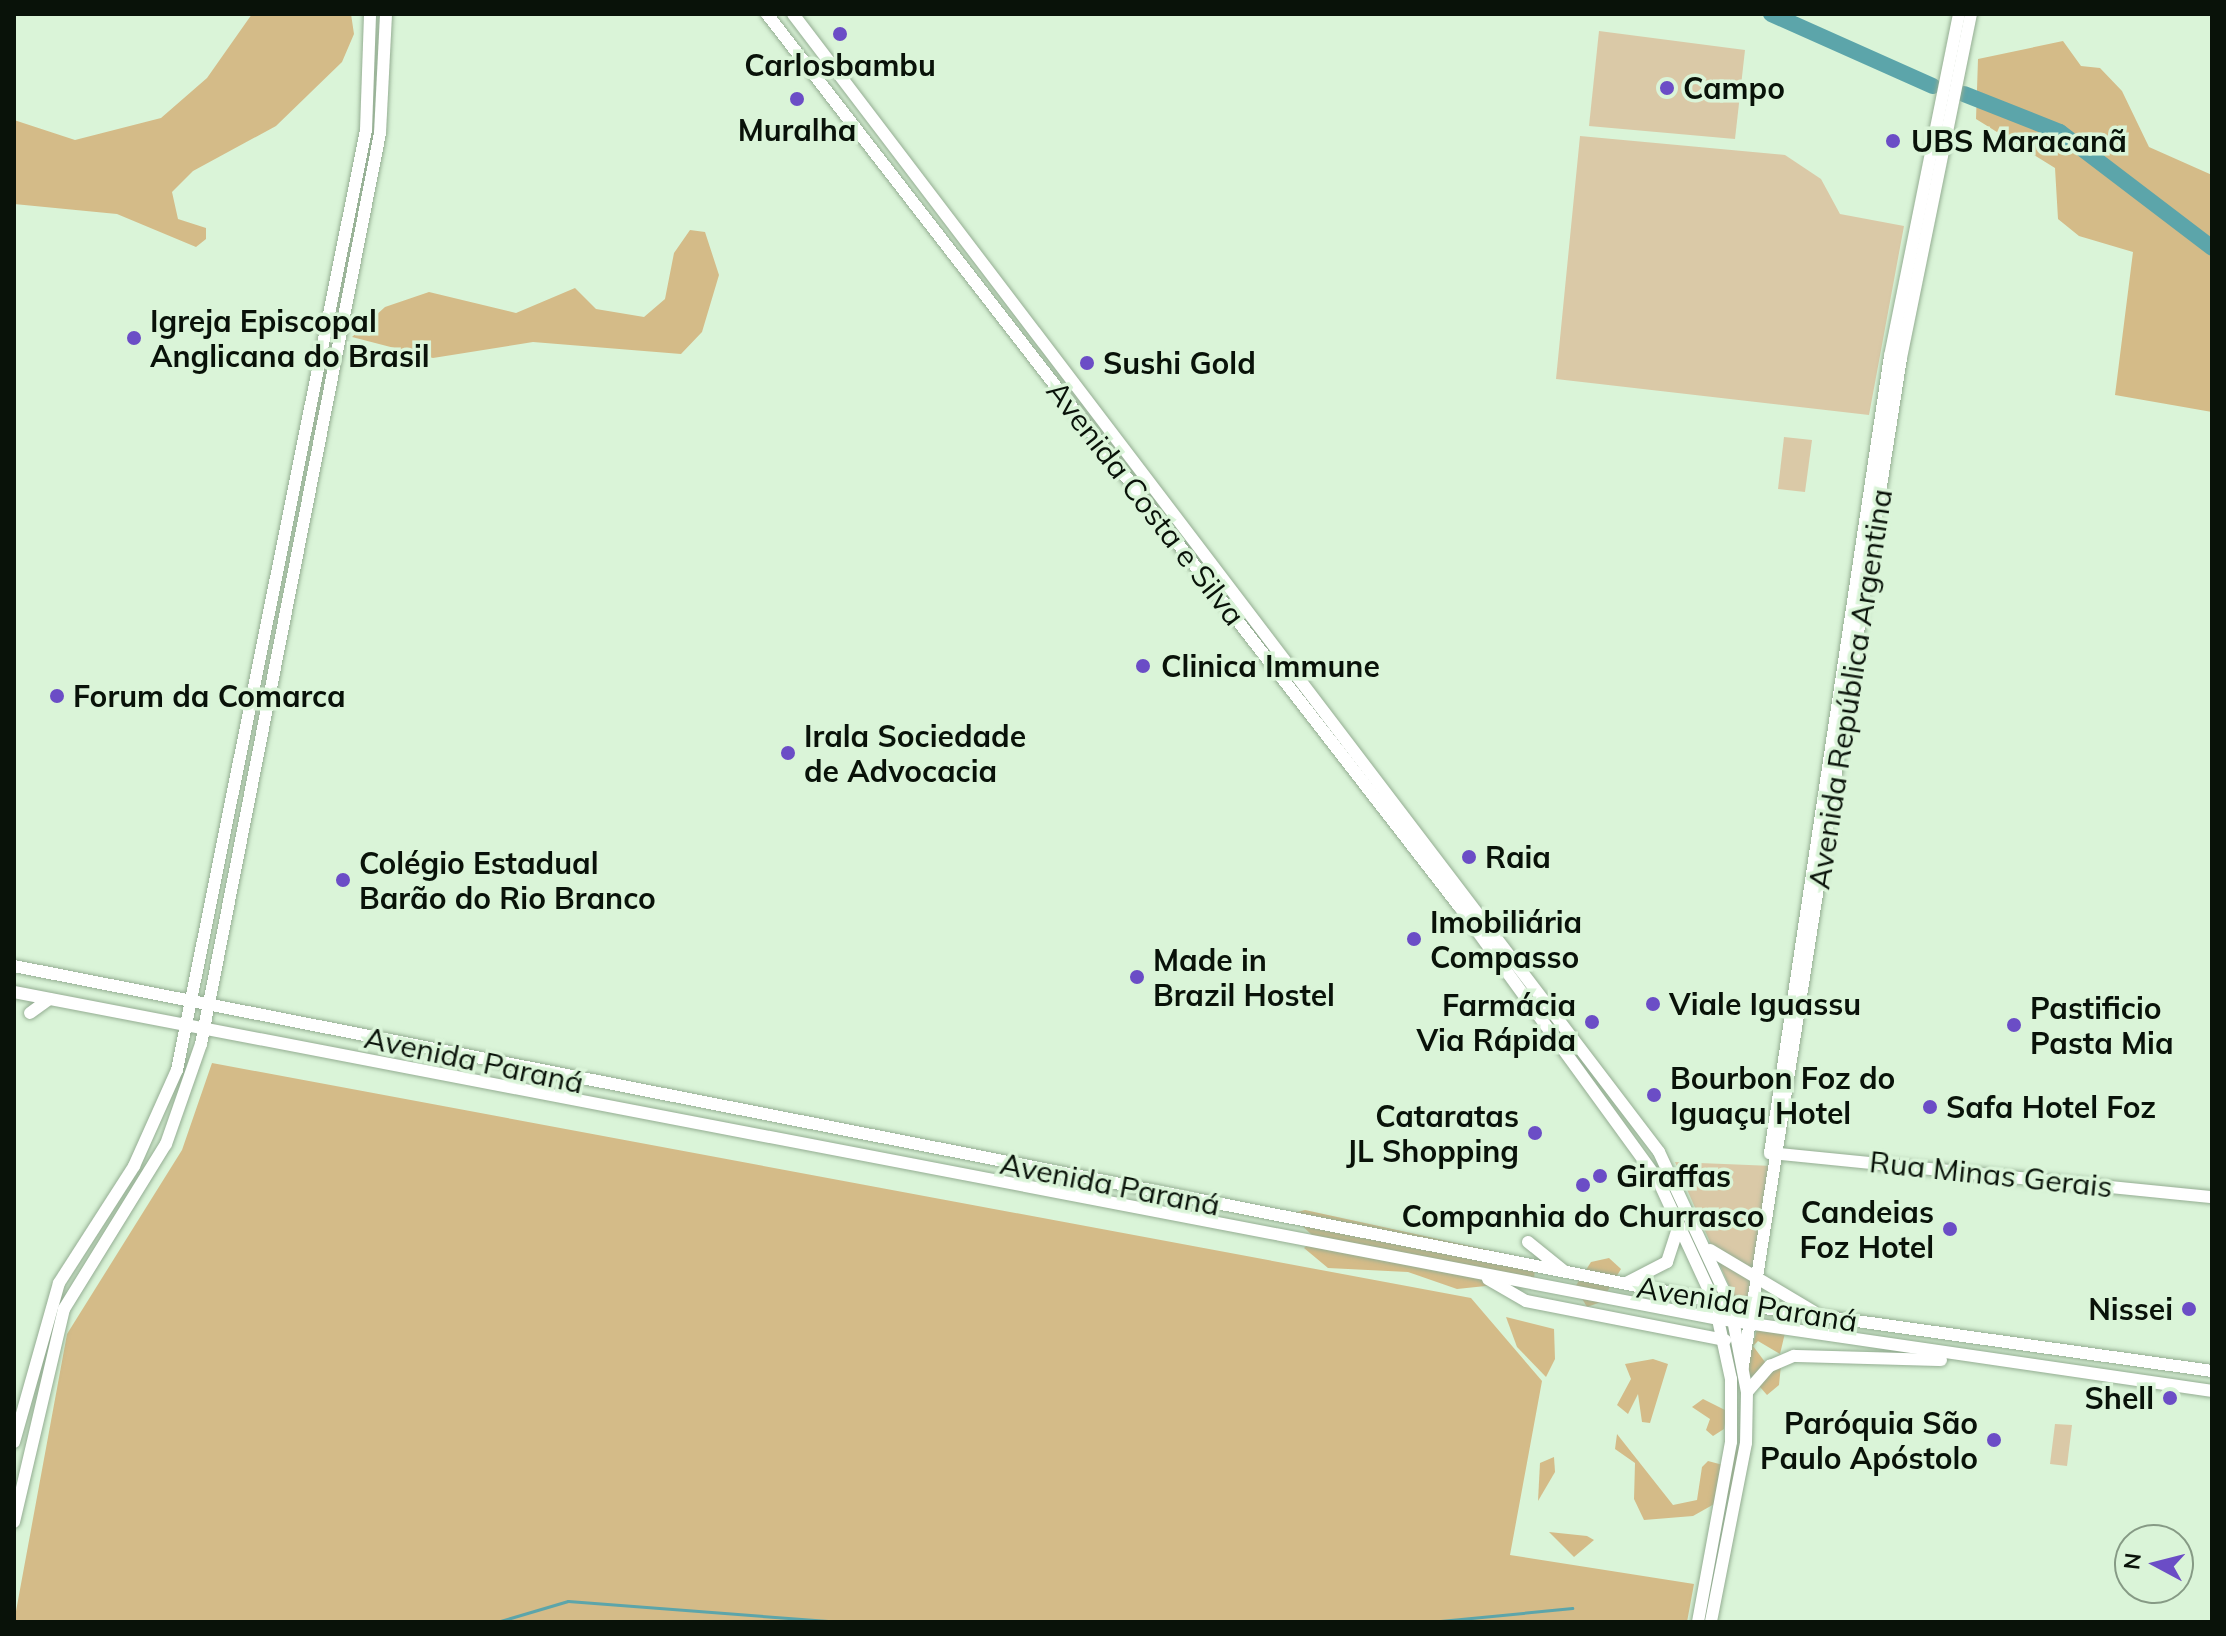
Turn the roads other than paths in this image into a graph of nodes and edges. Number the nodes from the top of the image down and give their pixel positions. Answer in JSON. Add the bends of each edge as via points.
{"nodes":[{"id":1,"x":767,"y":14,"type":"edge"},
{"id":2,"x":793,"y":14,"type":"edge"},
{"id":3,"x":1959,"y":14,"type":"edge"},
{"id":4,"x":1971,"y":14,"type":"edge"},
{"id":5,"x":386,"y":16,"type":"edge"},
{"id":6,"x":371,"y":17,"type":"edge"},
{"id":7,"x":373,"y":132,"type":"junction"},
{"id":8,"x":284,"y":533,"type":"junction"},
{"id":9,"x":299,"y":536,"type":"junction"},
{"id":10,"x":14,"y":966,"type":"edge"},
{"id":11,"x":14,"y":992,"type":"edge"},
{"id":12,"x":49,"y":999,"type":"junction"},
{"id":13,"x":192,"y":1002,"type":"junction"},
{"id":14,"x":208,"y":1006,"type":"junction"},
{"id":15,"x":30,"y":1013,"type":"dead end"},
{"id":16,"x":188,"y":1026,"type":"junction"},
{"id":17,"x":204,"y":1029,"type":"junction"},
{"id":18,"x":706,"y":1107,"type":"junction"},
{"id":19,"x":746,"y":1112,"type":"junction"},
{"id":20,"x":705,"y":1127,"type":"junction"},
{"id":21,"x":737,"y":1133,"type":"junction"},
{"id":22,"x":1776,"y":1153,"type":"junction"},
{"id":23,"x":2212,"y":1197,"type":"edge"},
{"id":24,"x":1678,"y":1217,"type":"junction"},
{"id":25,"x":1528,"y":1242,"type":"dead end"},
{"id":26,"x":1708,"y":1248,"type":"junction"},
{"id":27,"x":1566,"y":1273,"type":"junction"},
{"id":28,"x":1486,"y":1277,"type":"junction"},
{"id":29,"x":1755,"y":1282,"type":"junction"},
{"id":30,"x":1623,"y":1284,"type":"junction"},
{"id":31,"x":1714,"y":1301,"type":"junction"},
{"id":32,"x":1730,"y":1304,"type":"junction"},
{"id":33,"x":1751,"y":1308,"type":"junction"},
{"id":34,"x":1719,"y":1319,"type":"junction"},
{"id":35,"x":1832,"y":1319,"type":"junction"},
{"id":36,"x":1742,"y":1322,"type":"junction"},
{"id":37,"x":1725,"y":1340,"type":"junction"},
{"id":38,"x":1979,"y":1359,"type":"junction"},
{"id":39,"x":2212,"y":1371,"type":"edge"},
{"id":40,"x":2212,"y":1391,"type":"edge"},
{"id":41,"x":1747,"y":1392,"type":"junction"},
{"id":42,"x":14,"y":1442,"type":"edge"},
{"id":43,"x":14,"y":1522,"type":"edge"},
{"id":44,"x":1698,"y":1622,"type":"edge"},
{"id":45,"x":1711,"y":1622,"type":"edge"}],
"edges":[{"from":1,"to":24,"type":"main road","name":"Avenida Costa e Silva","via":[[1603,1095]]},
{"from":2,"to":26,"type":"main road","name":"Avenida Costa e Silva","via":[[1613,1085],[1659,1152]]},
{"from":3,"to":22,"type":"main road","name":"Avenida República Argentina","via":[[1890,356]]},
{"from":4,"to":22,"type":"main road","name":"Avenida República Argentina","via":[[1901,358]]},
{"from":5,"to":6,"type":"main road"},
{"from":5,"to":7,"type":"main road"},
{"from":6,"to":7,"type":"main road"},
{"from":7,"to":8,"type":"main road"},
{"from":7,"to":9,"type":"main road"},
{"from":8,"to":9,"type":"main road"},
{"from":8,"to":13,"type":"main road"},
{"from":9,"to":14,"type":"main road"},
{"from":10,"to":13,"type":"main road","name":"Avenida Paraná"},
{"from":11,"to":12,"type":"main road","name":"Avenida Paraná"},
{"from":12,"to":15,"type":"main road"},
{"from":12,"to":16,"type":"main road","name":"Avenida Paraná"},
{"from":13,"to":14,"type":"main road","name":"Avenida Paraná"},
{"from":13,"to":16,"type":"main road"},
{"from":14,"to":17,"type":"main road"},
{"from":14,"to":18,"type":"main road","name":"Avenida Paraná"},
{"from":16,"to":17,"type":"main road","name":"Avenida Paraná"},
{"from":16,"to":42,"type":"main road","via":[[157,1125],[59,1283]]},
{"from":17,"to":20,"type":"main road","name":"Avenida Paraná"},
{"from":17,"to":43,"type":"main road","via":[[166,1144],[64,1309]]},
{"from":18,"to":19,"type":"main road","name":"Avenida Paraná"},
{"from":18,"to":20,"type":"main road"},
{"from":19,"to":21,"type":"main road"},
{"from":19,"to":27,"type":"main road","name":"Avenida Paraná"},
{"from":20,"to":21,"type":"main road","name":"Avenida Paraná"},
{"from":21,"to":28,"type":"main road","name":"Avenida Paraná"},
{"from":22,"to":23,"type":"main road","name":"Rua Minas Gerais"},
{"from":22,"to":29,"type":"main road","name":"Avenida República Argentina"},
{"from":24,"to":30,"type":"main road","via":[[1679,1239],[1667,1262]]},
{"from":24,"to":31,"type":"main road","name":"Avenida Costa e Silva"},
{"from":25,"to":27,"type":"main road"},
{"from":26,"to":29,"type":"main road"},
{"from":26,"to":32,"type":"main road","name":"Avenida Costa e Silva"},
{"from":27,"to":30,"type":"main road","name":"Avenida Paraná"},
{"from":28,"to":34,"type":"main road","name":"Avenida Paraná"},
{"from":28,"to":37,"type":"main road","via":[[1526,1301]]},
{"from":29,"to":33,"type":"main road","name":"Avenida República Argentina"},
{"from":29,"to":35,"type":"main road"},
{"from":30,"to":31,"type":"main road","name":"Avenida Paraná"},
{"from":31,"to":32,"type":"main road","name":"Avenida Paraná"},
{"from":31,"to":34,"type":"main road","name":"Avenida Costa e Silva"},
{"from":32,"to":33,"type":"main road","name":"Avenida Paraná"},
{"from":32,"to":36,"type":"main road","name":"Avenida Costa e Silva"},
{"from":33,"to":35,"type":"main road","name":"Avenida Paraná"},
{"from":33,"to":36,"type":"main road","name":"Avenida República Argentina"},
{"from":34,"to":36,"type":"main road","name":"Avenida Paraná"},
{"from":34,"to":37,"type":"main road"},
{"from":35,"to":39,"type":"main road","name":"Avenida Paraná"},
{"from":36,"to":38,"type":"main road","name":"Avenida Paraná"},
{"from":36,"to":41,"type":"main road","name":"Avenida República Argentina"},
{"from":37,"to":44,"type":"main road","via":[[1731,1442]]},
{"from":38,"to":40,"type":"main road","name":"Avenida Paraná"},
{"from":38,"to":41,"type":"main road","via":[[1794,1356],[1770,1366]]},
{"from":41,"to":45,"type":"main road","name":"Avenida República Argentina","via":[[1746,1443]]}]}
